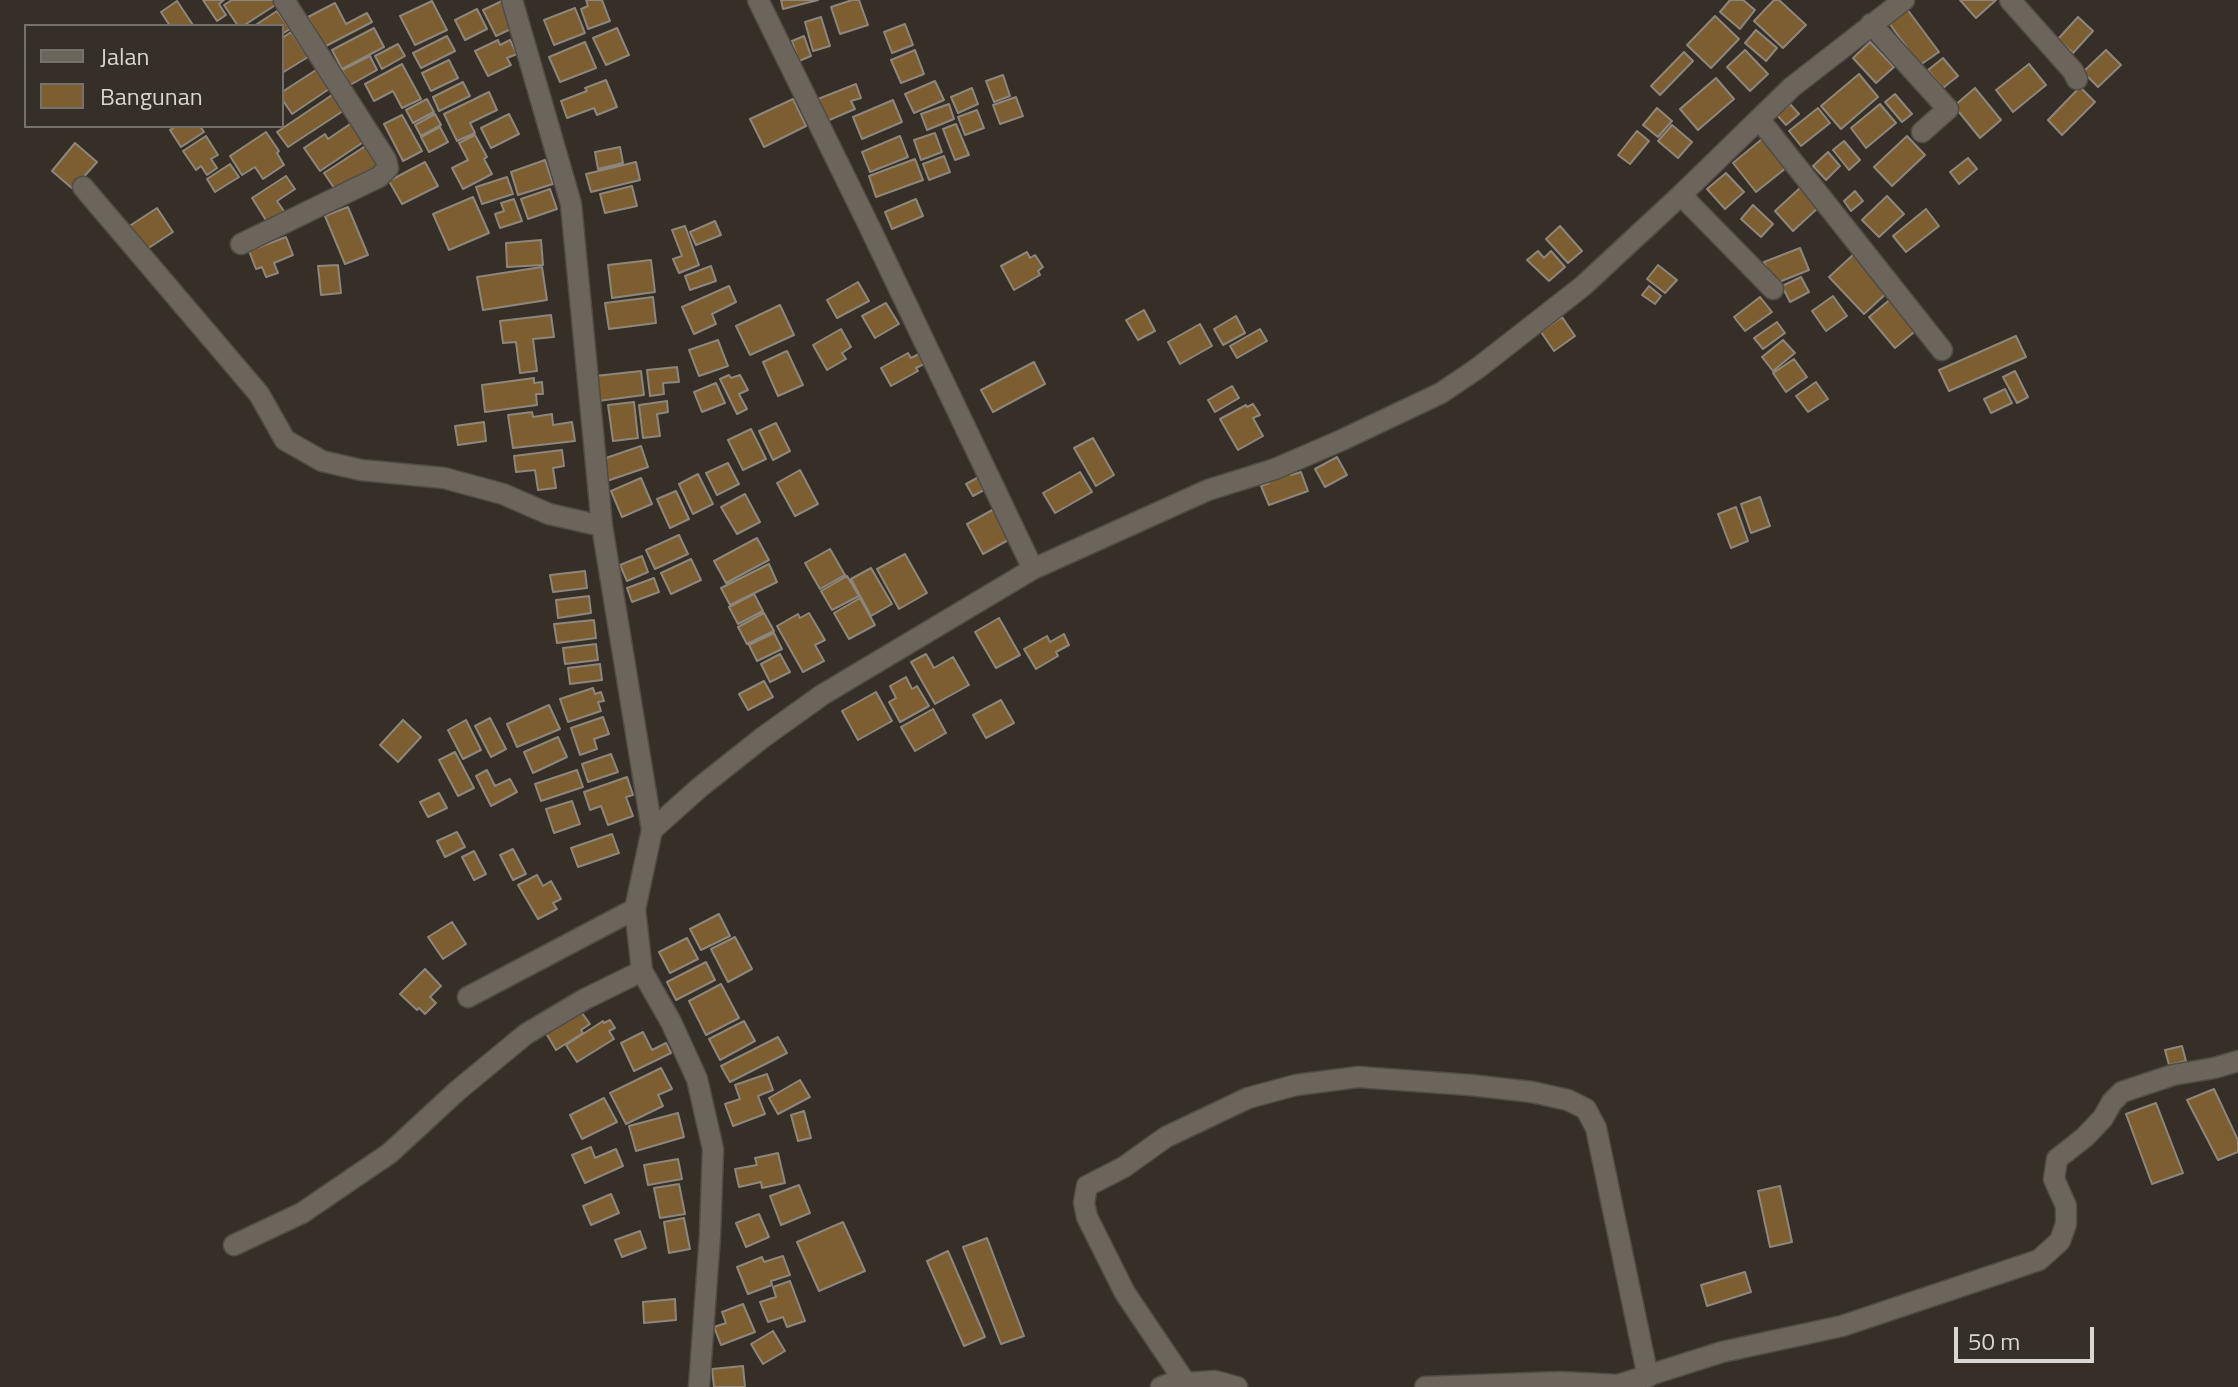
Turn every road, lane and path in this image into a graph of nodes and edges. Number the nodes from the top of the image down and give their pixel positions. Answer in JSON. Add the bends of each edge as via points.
{"nodes":[{"id":1,"x":284,"y":0,"type":"edge"},
{"id":2,"x":512,"y":0,"type":"edge"},
{"id":3,"x":758,"y":0,"type":"edge"},
{"id":4,"x":1904,"y":0,"type":"edge"},
{"id":5,"x":2010,"y":0,"type":"edge"},
{"id":6,"x":1871,"y":24,"type":"junction"},
{"id":7,"x":2077,"y":79,"type":"dead end"},
{"id":8,"x":1759,"y":119,"type":"junction"},
{"id":9,"x":1922,"y":132,"type":"dead end"},
{"id":10,"x":83,"y":187,"type":"dead end"},
{"id":11,"x":1681,"y":195,"type":"junction"},
{"id":12,"x":241,"y":244,"type":"dead end"},
{"id":13,"x":1773,"y":289,"type":"dead end"},
{"id":14,"x":1942,"y":350,"type":"dead end"},
{"id":15,"x":602,"y":526,"type":"junction"},
{"id":16,"x":1033,"y":569,"type":"junction"},
{"id":17,"x":652,"y":830,"type":"junction"},
{"id":18,"x":635,"y":909,"type":"junction"},
{"id":19,"x":642,"y":971,"type":"junction"},
{"id":20,"x":468,"y":997,"type":"dead end"},
{"id":21,"x":2238,"y":1061,"type":"edge"},
{"id":22,"x":234,"y":1245,"type":"dead end"},
{"id":23,"x":1648,"y":1377,"type":"junction"},
{"id":24,"x":1185,"y":1382,"type":"junction"},
{"id":25,"x":699,"y":1387,"type":"edge"},
{"id":26,"x":1161,"y":1387,"type":"edge"},
{"id":27,"x":1237,"y":1387,"type":"edge"},
{"id":28,"x":1425,"y":1387,"type":"edge"}],
"edges":[{"from":1,"to":12,"type":"street","via":[[388,168]]},
{"from":2,"to":15,"type":"street","via":[[571,204]]},
{"from":3,"to":16,"type":"street"},
{"from":4,"to":6,"type":"street"},
{"from":5,"to":7,"type":"street"},
{"from":6,"to":8,"type":"street"},
{"from":6,"to":9,"type":"street","via":[[1948,109]]},
{"from":8,"to":11,"type":"street"},
{"from":8,"to":14,"type":"street"},
{"from":10,"to":15,"type":"street","via":[[259,394],[285,440],[322,461],[444,478]]},
{"from":11,"to":13,"type":"street"},
{"from":11,"to":16,"type":"street","via":[[1583,286],[1441,393],[1275,469],[1208,490]]},
{"from":15,"to":17,"type":"street"},
{"from":16,"to":17,"type":"street","via":[[822,695]]},
{"from":17,"to":18,"type":"street"},
{"from":18,"to":19,"type":"street"},
{"from":18,"to":20,"type":"street"},
{"from":19,"to":22,"type":"street","via":[[526,1034],[390,1153],[302,1213]]},
{"from":19,"to":25,"type":"street","via":[[697,1079],[710,1127],[710,1235]]},
{"from":21,"to":23,"type":"street","via":[[2173,1075],[2122,1092],[2112,1102],[2085,1137],[2057,1159],[2054,1179],[2066,1206],[2066,1224],[2060,1241],[2039,1260],[1842,1326],[1722,1352]]},
{"from":23,"to":24,"type":"street","via":[[1596,1128],[1586,1109],[1532,1092],[1358,1077],[1248,1098],[1166,1137],[1087,1186],[1087,1217],[1125,1293]]},
{"from":23,"to":28,"type":"street","via":[[1618,1385]]},
{"from":24,"to":26,"type":"street"},
{"from":24,"to":27,"type":"street"}]}
